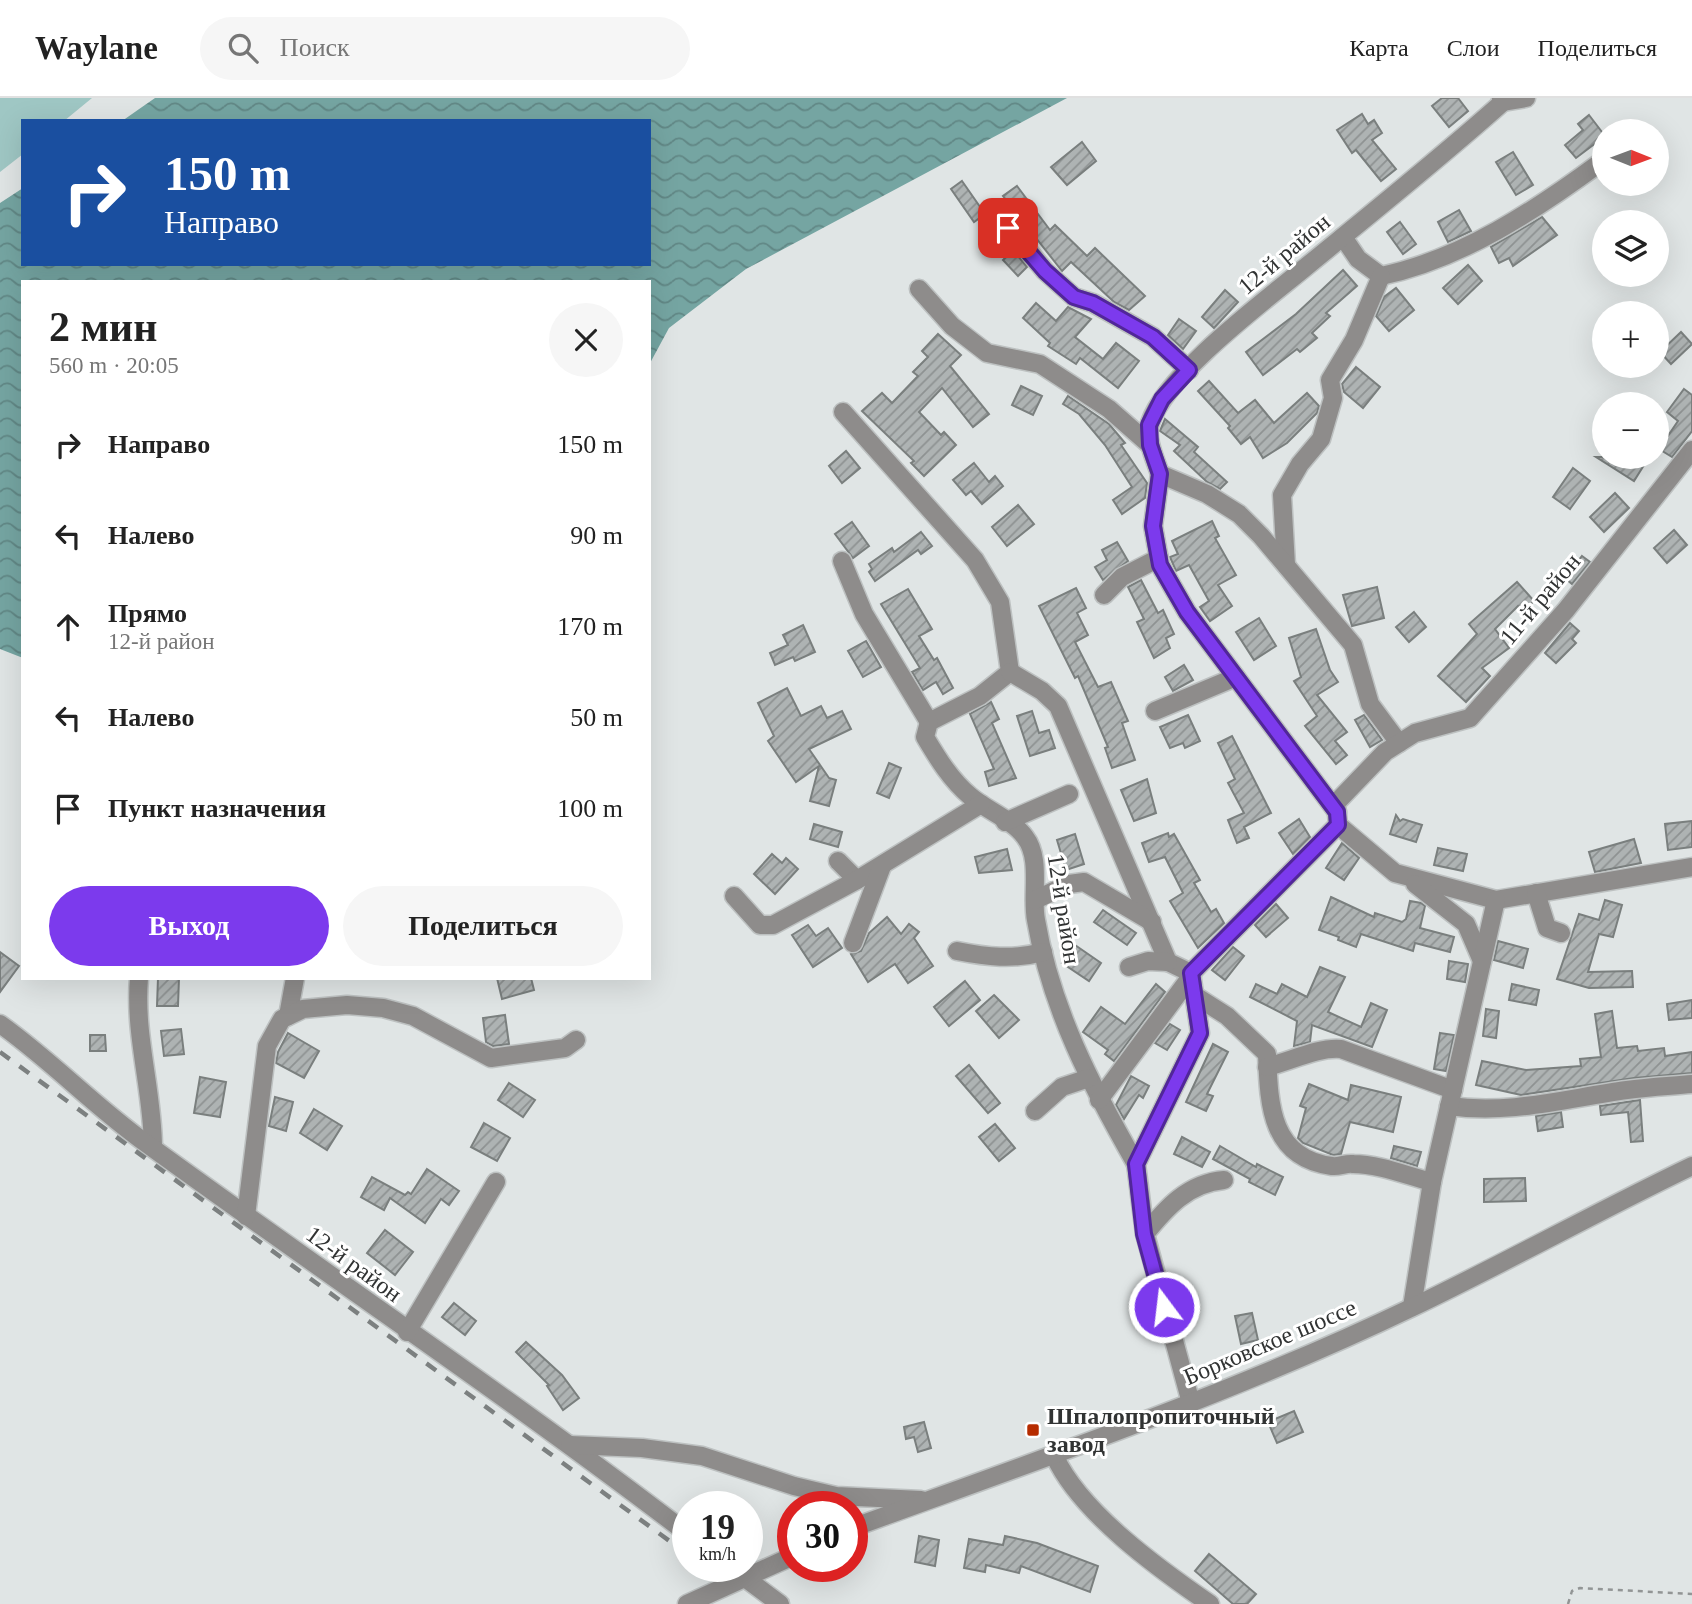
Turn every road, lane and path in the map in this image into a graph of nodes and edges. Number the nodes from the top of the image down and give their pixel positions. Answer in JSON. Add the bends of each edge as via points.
{"nodes":[{"id":1,"x":1526,"y":98,"type":"edge"},
{"id":2,"x":1502,"y":100,"type":"edge"},
{"id":3,"x":1592,"y":169,"type":"edge"},
{"id":4,"x":998,"y":214,"type":"dead end"},
{"id":5,"x":1343,"y":237,"type":"junction"},
{"id":6,"x":1381,"y":276,"type":"junction"},
{"id":7,"x":919,"y":289,"type":"dead end"},
{"id":8,"x":1189,"y":370,"type":"junction"},
{"id":9,"x":843,"y":412,"type":"dead end"},
{"id":10,"x":1150,"y":445,"type":"junction"},
{"id":11,"x":1692,"y":450,"type":"edge"},
{"id":12,"x":1160,"y":474,"type":"junction"},
{"id":13,"x":1159,"y":558,"type":"junction"},
{"id":14,"x":842,"y":561,"type":"dead end"},
{"id":15,"x":1286,"y":565,"type":"junction"},
{"id":16,"x":1104,"y":595,"type":"dead end"},
{"id":17,"x":1010,"y":672,"type":"junction"},
{"id":18,"x":1236,"y":677,"type":"junction"},
{"id":19,"x":1155,"y":711,"type":"dead end"},
{"id":20,"x":929,"y":722,"type":"junction"},
{"id":21,"x":1399,"y":743,"type":"junction"},
{"id":22,"x":1069,"y":794,"type":"dead end"},
{"id":23,"x":981,"y":804,"type":"junction"},
{"id":24,"x":1337,"y":819,"type":"junction"},
{"id":25,"x":1005,"y":822,"type":"junction"},
{"id":26,"x":838,"y":861,"type":"dead end"},
{"id":27,"x":882,"y":866,"type":"junction"},
{"id":28,"x":1692,"y":867,"type":"edge"},
{"id":29,"x":1404,"y":876,"type":"junction"},
{"id":30,"x":858,"y":880,"type":"junction"},
{"id":31,"x":1536,"y":893,"type":"junction"},
{"id":32,"x":734,"y":897,"type":"dead end"},
{"id":33,"x":1035,"y":900,"type":"junction"},
{"id":34,"x":1496,"y":900,"type":"junction"},
{"id":35,"x":1152,"y":922,"type":"junction"},
{"id":36,"x":1561,"y":933,"type":"dead end"},
{"id":37,"x":853,"y":943,"type":"dead end"},
{"id":38,"x":957,"y":951,"type":"dead end"},
{"id":39,"x":1043,"y":952,"type":"junction"},
{"id":40,"x":1482,"y":961,"type":"junction"},
{"id":41,"x":1168,"y":962,"type":"junction"},
{"id":42,"x":1129,"y":967,"type":"dead end"},
{"id":43,"x":1191,"y":974,"type":"junction"},
{"id":44,"x":139,"y":980,"type":"edge"},
{"id":45,"x":295,"y":980,"type":"edge"},
{"id":46,"x":1194,"y":995,"type":"junction"},
{"id":47,"x":289,"y":1016,"type":"junction"},
{"id":48,"x":0,"y":1024,"type":"edge"},
{"id":49,"x":576,"y":1040,"type":"dead end"},
{"id":50,"x":1267,"y":1067,"type":"junction"},
{"id":51,"x":1089,"y":1078,"type":"junction"},
{"id":52,"x":1692,"y":1084,"type":"edge"},
{"id":53,"x":1451,"y":1098,"type":"junction"},
{"id":54,"x":1099,"y":1100,"type":"junction"},
{"id":55,"x":1035,"y":1111,"type":"dead end"},
{"id":56,"x":153,"y":1149,"type":"junction"},
{"id":57,"x":1136,"y":1164,"type":"junction"},
{"id":58,"x":1692,"y":1166,"type":"edge"},
{"id":59,"x":1224,"y":1180,"type":"dead end"},
{"id":60,"x":496,"y":1182,"type":"dead end"},
{"id":61,"x":1432,"y":1182,"type":"junction"},
{"id":62,"x":246,"y":1216,"type":"junction"},
{"id":63,"x":1144,"y":1234,"type":"junction"},
{"id":64,"x":1412,"y":1307,"type":"junction"},
{"id":65,"x":407,"y":1332,"type":"junction"},
{"id":66,"x":1191,"y":1403,"type":"junction"},
{"id":67,"x":570,"y":1445,"type":"junction"},
{"id":68,"x":1055,"y":1457,"type":"junction"},
{"id":69,"x":936,"y":1500,"type":"junction"},
{"id":70,"x":672,"y":1522,"type":"edge"},
{"id":71,"x":868,"y":1523,"type":"edge"},
{"id":72,"x":741,"y":1582,"type":"edge"},
{"id":73,"x":750,"y":1582,"type":"edge"},
{"id":74,"x":1692,"y":1594,"type":"edge"},
{"id":75,"x":711,"y":1601,"type":"edge"},
{"id":76,"x":687,"y":1604,"type":"edge"},
{"id":77,"x":780,"y":1604,"type":"edge"},
{"id":78,"x":1209,"y":1604,"type":"edge"},
{"id":79,"x":1568,"y":1604,"type":"edge"}],
"edges":[{"from":1,"to":2,"type":"street","name":"12-й район"},
{"from":2,"to":5,"type":"street","name":"12-й район"},
{"from":3,"to":6,"type":"street","via":[[1548,202],[1489,234],[1411,270]]},
{"from":4,"to":8,"type":"street","via":[[1036,261],[1074,297],[1153,337]]},
{"from":5,"to":6,"type":"street","via":[[1358,259]]},
{"from":5,"to":8,"type":"street","name":"12-й район","via":[[1216,342]]},
{"from":6,"to":15,"type":"street","via":[[1354,340],[1330,380],[1333,398],[1321,439],[1282,495]]},
{"from":7,"to":10,"type":"street","via":[[952,326],[988,353],[1040,364],[1110,409]]},
{"from":8,"to":10,"type":"street","name":"12-й район","via":[[1162,399],[1149,425]]},
{"from":9,"to":17,"type":"street","via":[[975,560],[1000,602]]},
{"from":10,"to":12,"type":"street","name":"12-й район"},
{"from":11,"to":21,"type":"street","name":"11-й район","via":[[1566,610],[1471,718],[1415,733]]},
{"from":12,"to":13,"type":"street","via":[[1153,526]]},
{"from":12,"to":15,"type":"street","via":[[1239,514]]},
{"from":13,"to":16,"type":"street","via":[[1122,577]]},
{"from":13,"to":18,"type":"street","via":[[1187,612]]},
{"from":14,"to":20,"type":"street","via":[[864,614]]},
{"from":15,"to":21,"type":"street","via":[[1353,645],[1370,704]]},
{"from":17,"to":20,"type":"street","via":[[980,696]]},
{"from":17,"to":35,"type":"street","via":[[1058,706]]},
{"from":18,"to":19,"type":"street"},
{"from":18,"to":24,"type":"street"},
{"from":20,"to":23,"type":"street","name":"12-й район","via":[[925,737],[943,767]]},
{"from":21,"to":24,"type":"street","name":"11-й район","via":[[1336,803]]},
{"from":22,"to":25,"type":"street"},
{"from":23,"to":25,"type":"street","name":"12-й район"},
{"from":23,"to":27,"type":"street"},
{"from":24,"to":29,"type":"street","via":[[1395,873]]},
{"from":24,"to":43,"type":"street"},
{"from":25,"to":33,"type":"street","name":"12-й район","via":[[1025,836],[1033,855]]},
{"from":26,"to":30,"type":"street"},
{"from":27,"to":30,"type":"street"},
{"from":27,"to":37,"type":"street"},
{"from":28,"to":31,"type":"street"},
{"from":29,"to":34,"type":"street"},
{"from":29,"to":40,"type":"street","via":[[1466,924]]},
{"from":30,"to":32,"type":"street","via":[[773,925],[760,925]]},
{"from":31,"to":34,"type":"street"},
{"from":31,"to":36,"type":"street","via":[[1547,928]]},
{"from":33,"to":35,"type":"street","via":[[1084,882]]},
{"from":33,"to":39,"type":"street","name":"12-й район"},
{"from":34,"to":40,"type":"street"},
{"from":35,"to":41,"type":"street"},
{"from":38,"to":39,"type":"street","via":[[1010,958]]},
{"from":39,"to":51,"type":"street","name":"12-й район","via":[[1054,998]]},
{"from":40,"to":53,"type":"street"},
{"from":41,"to":42,"type":"street","via":[[1148,961]]},
{"from":41,"to":43,"type":"street"},
{"from":43,"to":46,"type":"street"},
{"from":43,"to":54,"type":"street"},
{"from":44,"to":56,"type":"street","via":[[141,1049],[153,1113]]},
{"from":45,"to":47,"type":"street"},
{"from":46,"to":50,"type":"street","via":[[1227,1016],[1267,1054]]},
{"from":46,"to":57,"type":"street","via":[[1200,1033]]},
{"from":47,"to":49,"type":"street","via":[[303,1009],[348,1005],[383,1008],[412,1016],[491,1058],[565,1048]]},
{"from":47,"to":62,"type":"street","via":[[282,1019],[267,1046]]},
{"from":48,"to":56,"type":"street","name":"12-й район","via":[[44,1055],[107,1115]]},
{"from":50,"to":53,"type":"street","via":[[1307,1057],[1324,1047],[1341,1049]]},
{"from":50,"to":61,"type":"street","via":[[1277,1132],[1295,1151],[1310,1161],[1354,1164]]},
{"from":51,"to":54,"type":"street","name":"12-й район"},
{"from":51,"to":55,"type":"street","via":[[1062,1087]]},
{"from":52,"to":53,"type":"street","via":[[1483,1111]]},
{"from":53,"to":61,"type":"street"},
{"from":54,"to":57,"type":"street","name":"12-й район"},
{"from":56,"to":62,"type":"street","name":"12-й район"},
{"from":57,"to":63,"type":"street"},
{"from":58,"to":64,"type":"street","name":"Борковское шоссе"},
{"from":59,"to":63,"type":"street","via":[[1189,1190]]},
{"from":60,"to":65,"type":"street"},
{"from":61,"to":64,"type":"street"},
{"from":62,"to":65,"type":"street","name":"12-й район"},
{"from":63,"to":66,"type":"street"},
{"from":64,"to":66,"type":"street","name":"Борковское шоссе"},
{"from":65,"to":67,"type":"street","name":"12-й район"},
{"from":66,"to":68,"type":"street","name":"Борковское шоссе"},
{"from":67,"to":69,"type":"street","via":[[702,1456],[836,1496]]},
{"from":67,"to":70,"type":"street","name":"12-й район"},
{"from":68,"to":69,"type":"street","name":"Борковское шоссе"},
{"from":68,"to":78,"type":"street","via":[[1064,1477],[1141,1556]]},
{"from":69,"to":71,"type":"street","name":"Борковское шоссе"},
{"from":72,"to":75,"type":"street"},
{"from":73,"to":77,"type":"street"},
{"from":74,"to":79,"type":"path","via":[[1580,1588],[1572,1591]]},
{"from":75,"to":76,"type":"street"}]}
